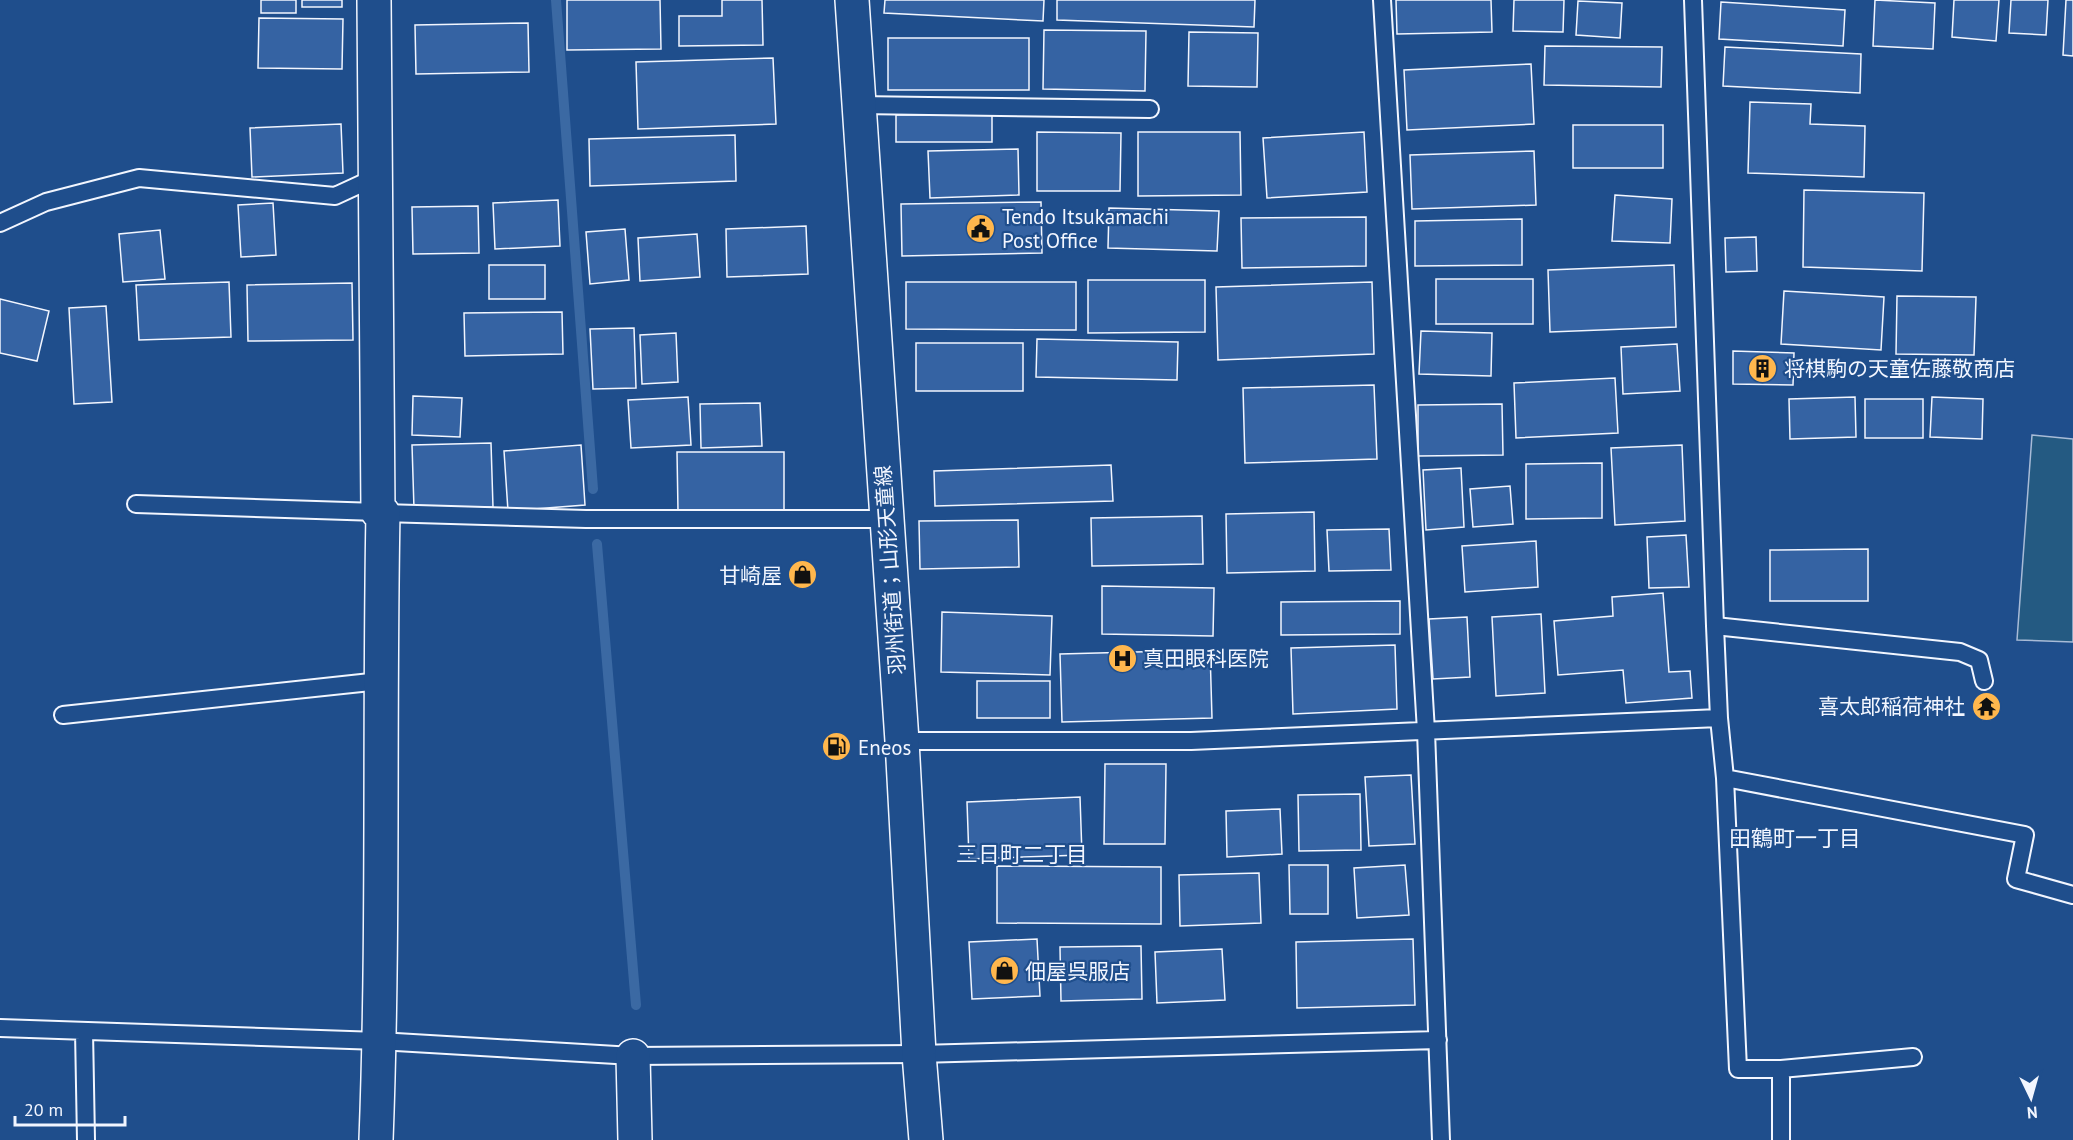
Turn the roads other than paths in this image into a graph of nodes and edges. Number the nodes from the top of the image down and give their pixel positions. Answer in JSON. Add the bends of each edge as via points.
{"nodes":[{"id":1,"x":374,"y":0,"type":"edge"},
{"id":2,"x":852,"y":0,"type":"edge"},
{"id":3,"x":1382,"y":0,"type":"edge"},
{"id":4,"x":1693,"y":0,"type":"edge"},
{"id":5,"x":858,"y":105,"type":"junction"},
{"id":6,"x":1150,"y":109,"type":"dead end"},
{"id":7,"x":374,"y":178,"type":"junction"},
{"id":8,"x":0,"y":223,"type":"edge"},
{"id":9,"x":136,"y":504,"type":"dead end"},
{"id":10,"x":381,"y":513,"type":"junction"},
{"id":11,"x":886,"y":519,"type":"junction"},
{"id":12,"x":1715,"y":626,"type":"junction"},
{"id":13,"x":380,"y":681,"type":"junction"},
{"id":14,"x":1984,"y":681,"type":"dead end"},
{"id":15,"x":63,"y":715,"type":"dead end"},
{"id":16,"x":1719,"y":718,"type":"junction"},
{"id":17,"x":1426,"y":730,"type":"junction"},
{"id":18,"x":902,"y":741,"type":"junction"},
{"id":19,"x":1725,"y":778,"type":"junction"},
{"id":20,"x":2073,"y":895,"type":"edge"},
{"id":21,"x":0,"y":1028,"type":"edge"},
{"id":22,"x":84,"y":1031,"type":"junction"},
{"id":23,"x":1438,"y":1040,"type":"junction"},
{"id":24,"x":380,"y":1041,"type":"junction"},
{"id":25,"x":919,"y":1054,"type":"junction"},
{"id":26,"x":633,"y":1056,"type":"junction"},
{"id":27,"x":1913,"y":1057,"type":"dead end"},
{"id":28,"x":1781,"y":1069,"type":"junction"},
{"id":29,"x":86,"y":1140,"type":"edge"},
{"id":30,"x":376,"y":1140,"type":"edge"},
{"id":31,"x":636,"y":1140,"type":"edge"},
{"id":32,"x":926,"y":1140,"type":"edge"},
{"id":33,"x":1441,"y":1140,"type":"edge"},
{"id":34,"x":1781,"y":1140,"type":"edge"}],
"edges":[{"from":1,"to":7,"type":"street"},
{"from":2,"to":5,"type":"street","name":"羽州街道；山形天童線"},
{"from":3,"to":17,"type":"lane"},
{"from":4,"to":12,"type":"lane"},
{"from":5,"to":6,"type":"lane"},
{"from":5,"to":11,"type":"street","name":"羽州街道；山形天童線"},
{"from":7,"to":8,"type":"lane","via":[[335,196],[139,178],[46,202]]},
{"from":7,"to":10,"type":"street"},
{"from":9,"to":10,"type":"lane"},
{"from":10,"to":11,"type":"lane","via":[[586,519]]},
{"from":10,"to":13,"type":"street"},
{"from":11,"to":18,"type":"street","name":"羽州街道；山形天童線"},
{"from":12,"to":14,"type":"lane","via":[[1960,652],[1978,660]]},
{"from":12,"to":16,"type":"lane"},
{"from":13,"to":15,"type":"lane"},
{"from":13,"to":24,"type":"street"},
{"from":16,"to":17,"type":"lane"},
{"from":16,"to":19,"type":"lane"},
{"from":17,"to":18,"type":"lane","via":[[1191,741]]},
{"from":17,"to":23,"type":"lane"},
{"from":18,"to":25,"type":"street","name":"羽州街道；山形天童線"},
{"from":19,"to":20,"type":"lane","via":[[2025,835],[2016,879]]},
{"from":19,"to":28,"type":"lane","via":[[1738,1069]]},
{"from":21,"to":22,"type":"lane"},
{"from":22,"to":24,"type":"lane"},
{"from":22,"to":29,"type":"lane"},
{"from":23,"to":25,"type":"lane"},
{"from":23,"to":33,"type":"lane"},
{"from":24,"to":26,"type":"lane"},
{"from":24,"to":30,"type":"street"},
{"from":25,"to":26,"type":"lane"},
{"from":25,"to":32,"type":"street","name":"羽州街道；山形天童線"},
{"from":26,"to":31,"type":"street"},
{"from":27,"to":28,"type":"lane"},
{"from":28,"to":34,"type":"lane"}]}
